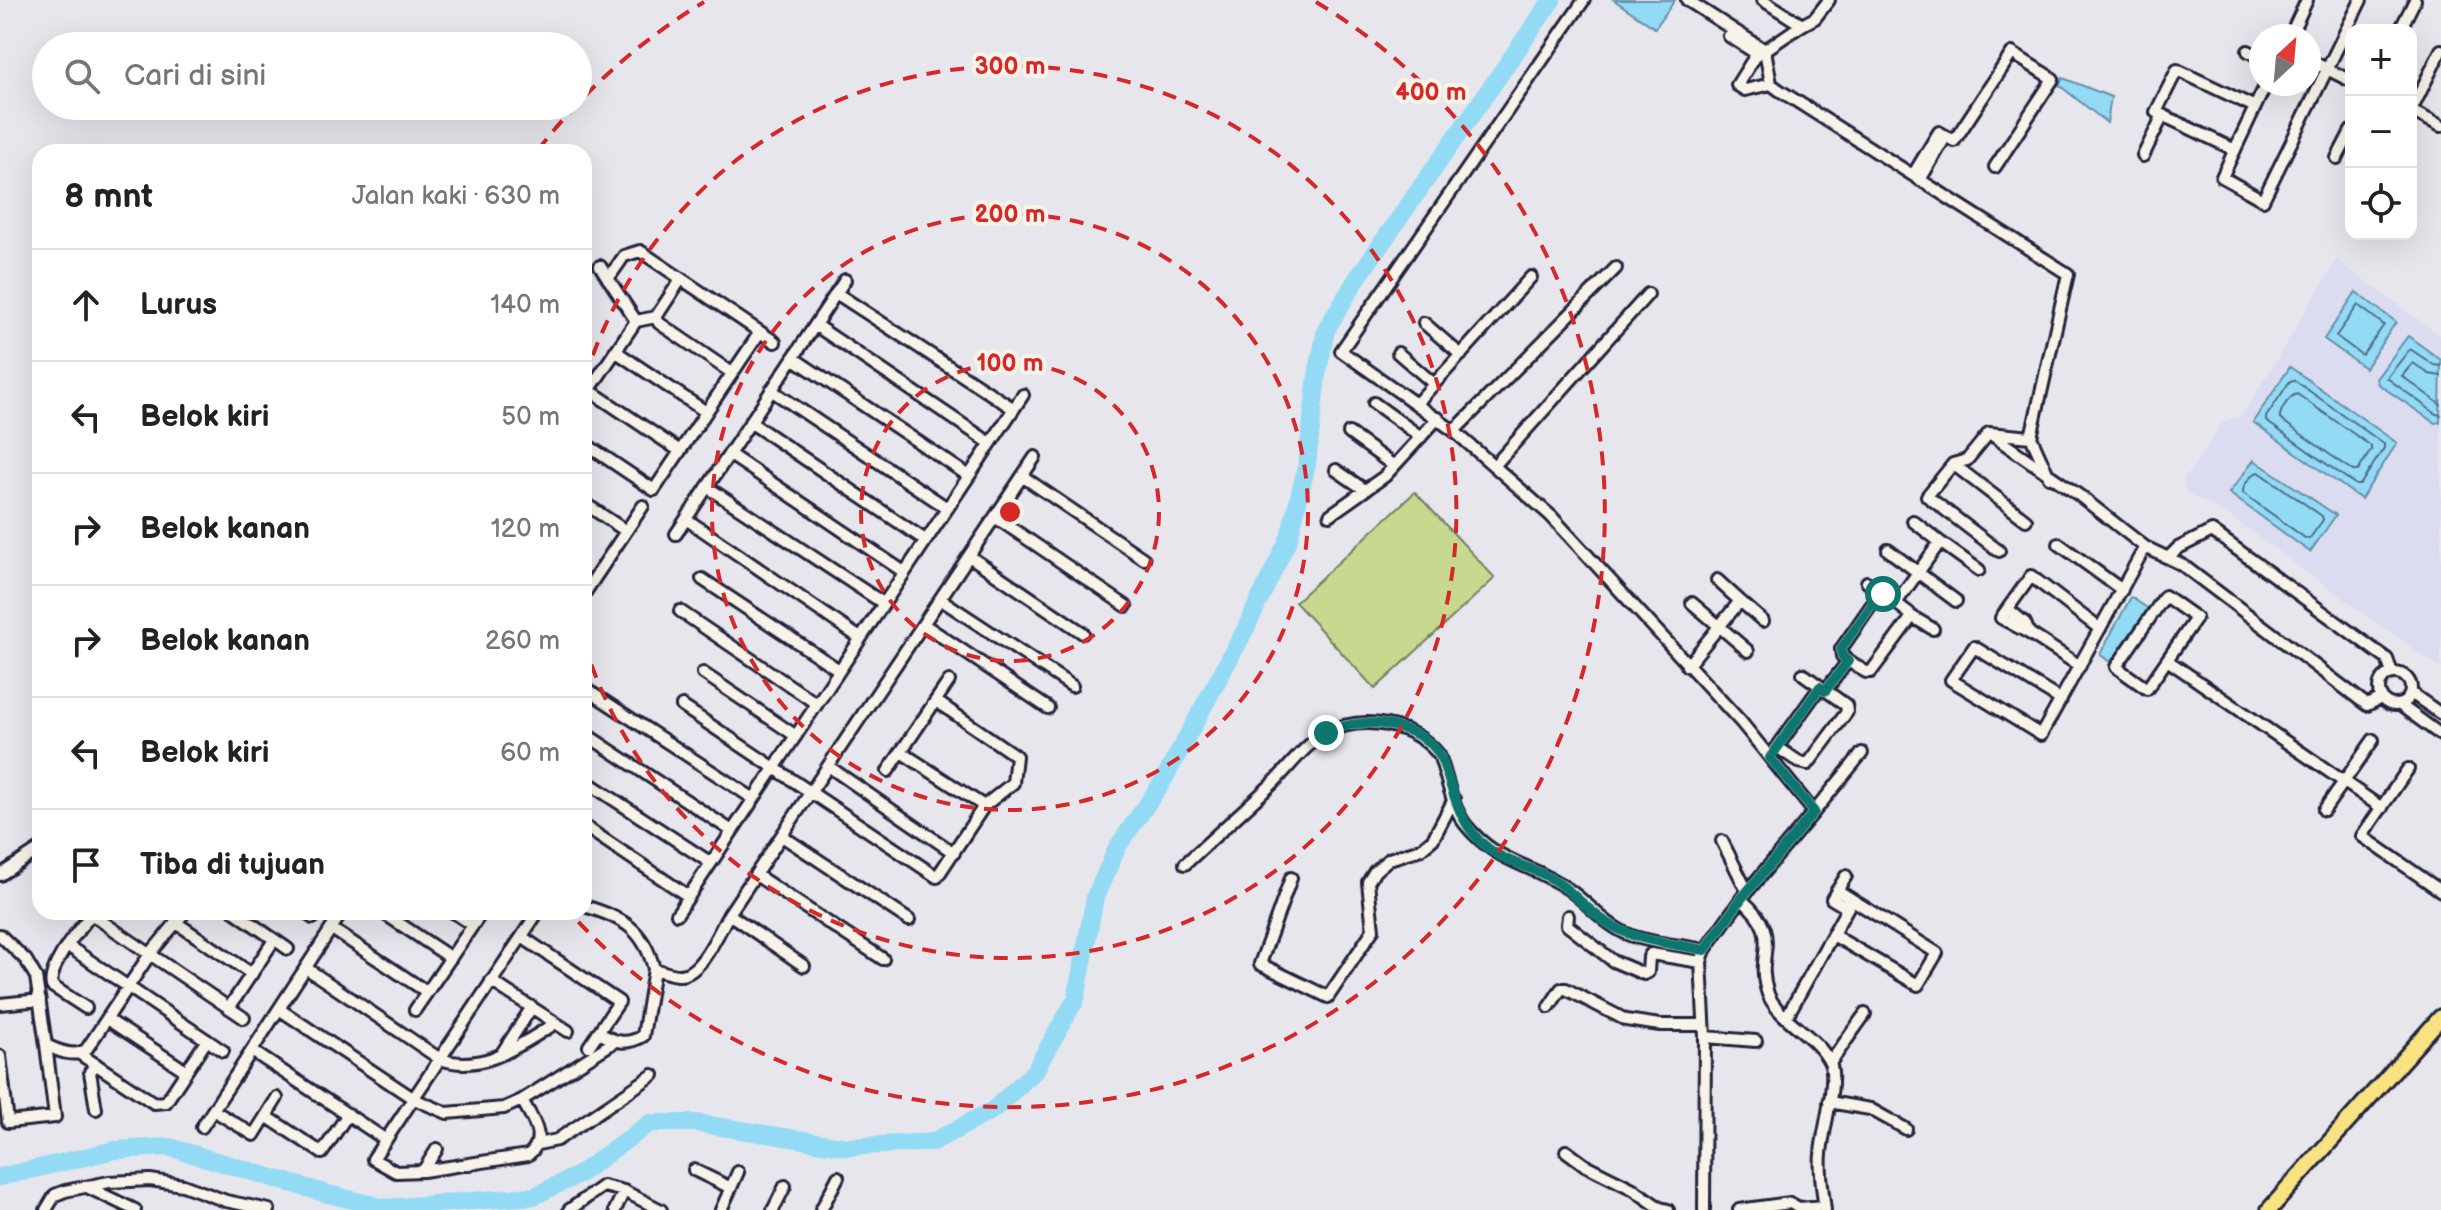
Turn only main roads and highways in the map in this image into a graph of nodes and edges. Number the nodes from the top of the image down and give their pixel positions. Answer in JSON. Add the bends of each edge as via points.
{"nodes":[{"id":1,"x":2441,"y":1017,"type":"edge"},
{"id":2,"x":2269,"y":1210,"type":"edge"}],
"edges":[{"from":1,"to":2,"type":"main road"}]}
